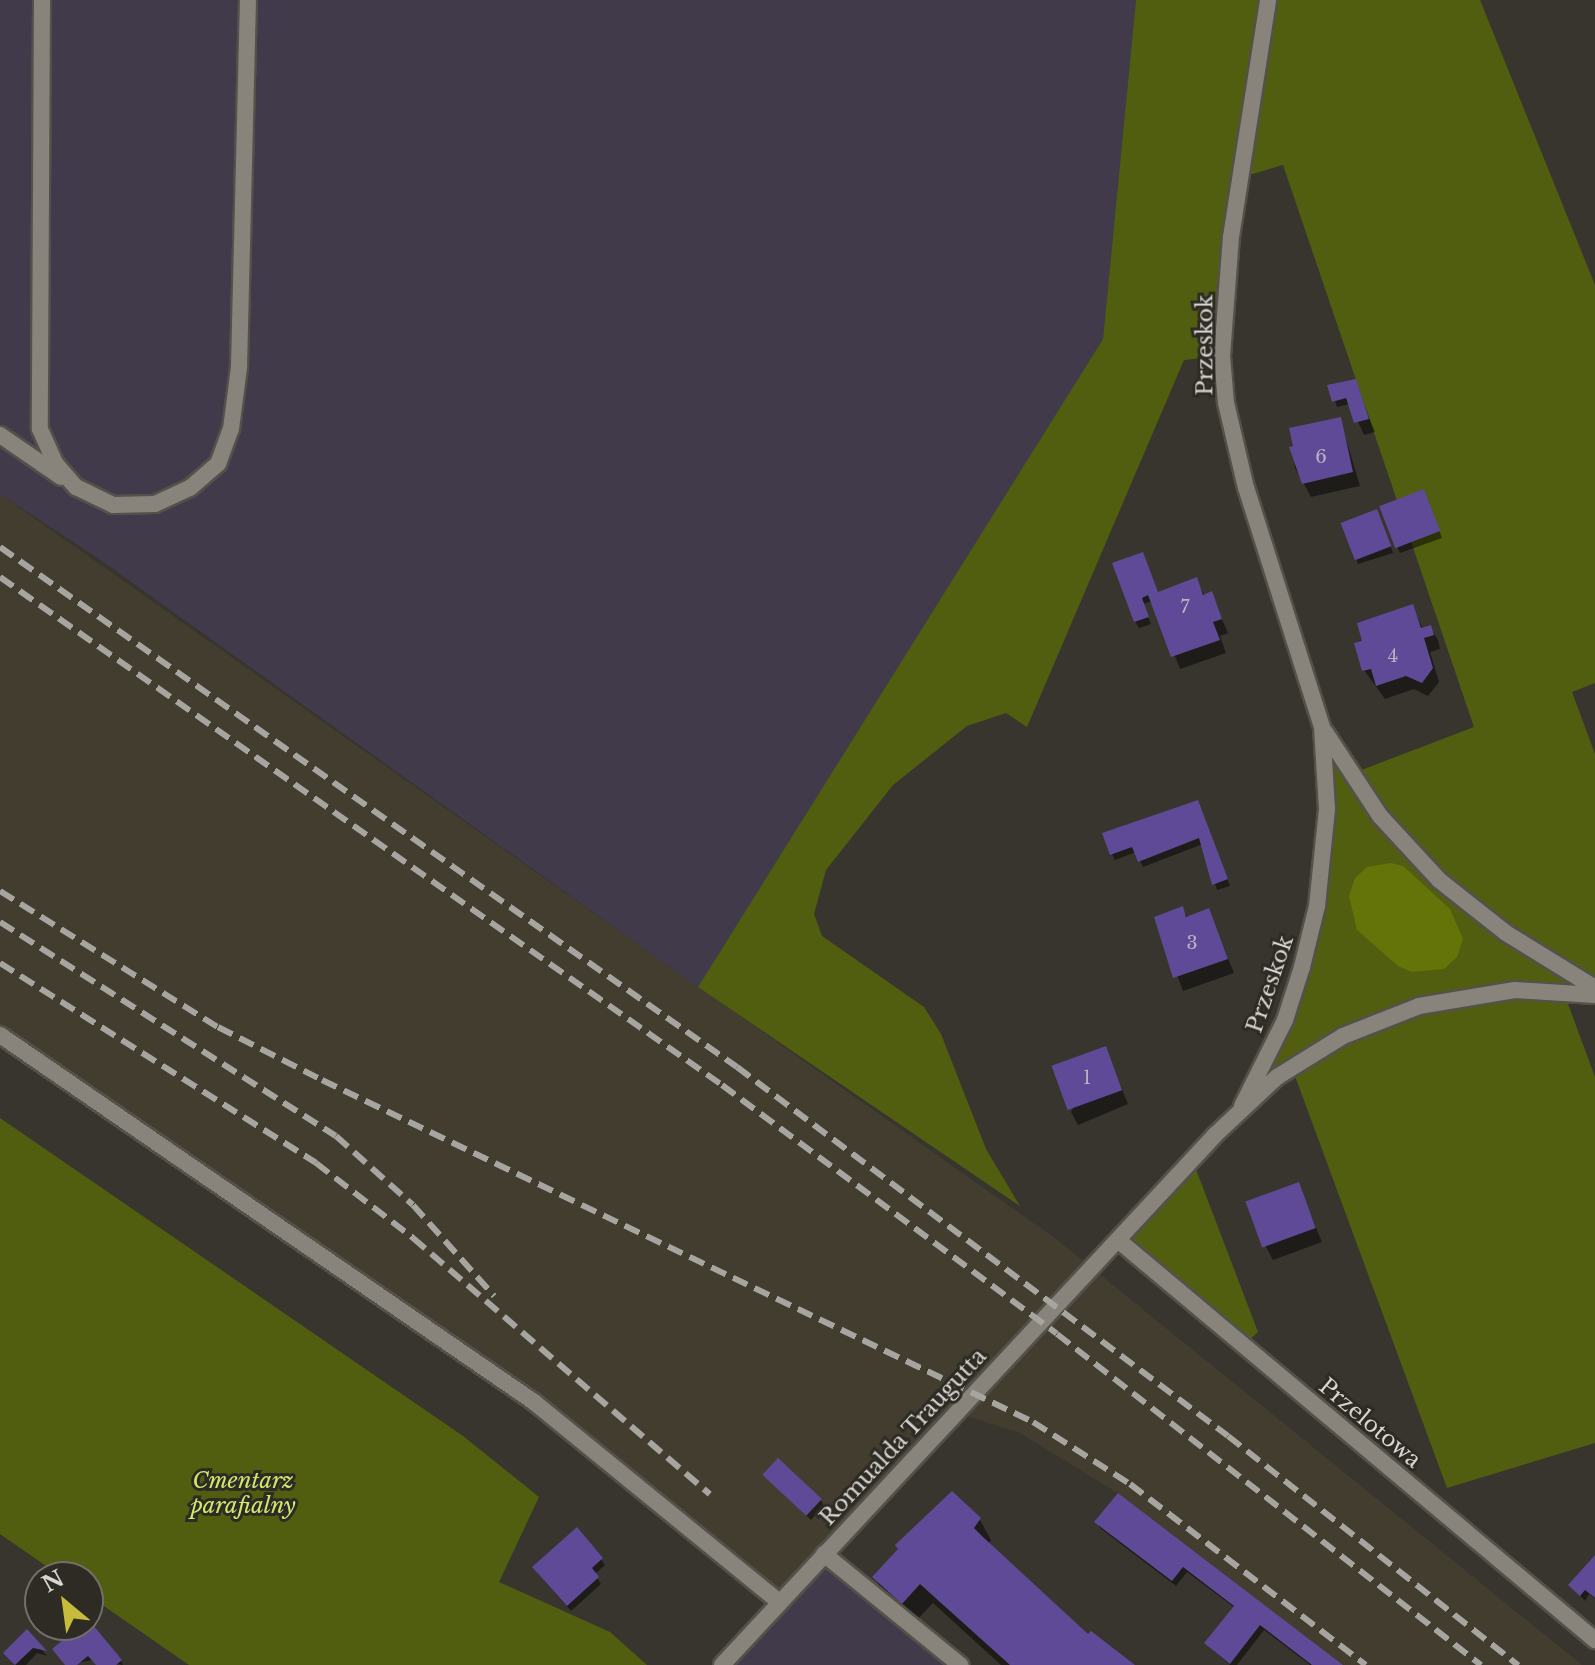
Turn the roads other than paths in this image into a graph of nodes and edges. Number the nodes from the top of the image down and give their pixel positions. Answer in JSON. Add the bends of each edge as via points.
{"nodes":[{"id":1,"x":42,"y":0,"type":"edge"},
{"id":2,"x":248,"y":0,"type":"edge"},
{"id":3,"x":1268,"y":0,"type":"edge"},
{"id":4,"x":0,"y":435,"type":"edge"},
{"id":5,"x":76,"y":487,"type":"junction"},
{"id":6,"x":1322,"y":727,"type":"junction"},
{"id":7,"x":1595,"y":988,"type":"edge"},
{"id":8,"x":1595,"y":995,"type":"edge"},
{"id":9,"x":0,"y":1035,"type":"edge"},
{"id":10,"x":1242,"y":1106,"type":"junction"},
{"id":11,"x":1118,"y":1240,"type":"junction"},
{"id":12,"x":824,"y":1554,"type":"junction"},
{"id":13,"x":779,"y":1602,"type":"junction"},
{"id":14,"x":1595,"y":1640,"type":"edge"},
{"id":15,"x":722,"y":1665,"type":"edge"},
{"id":16,"x":960,"y":1665,"type":"edge"}],
"edges":[{"from":1,"to":5,"type":"street","via":[[40,429],[55,463]]},
{"from":2,"to":5,"type":"street","via":[[239,367],[231,429],[218,464],[190,488],[155,504],[113,505]]},
{"from":3,"to":6,"type":"street","name":"Przeskok","via":[[1231,237],[1222,356],[1226,403],[1246,488]]},
{"from":4,"to":5,"type":"street"},
{"from":6,"to":7,"type":"street","name":"Przeskok","via":[[1380,816],[1429,871],[1506,933]]},
{"from":6,"to":10,"type":"street","name":"Przeskok","via":[[1327,809],[1317,906],[1285,1020]]},
{"from":8,"to":10,"type":"street","via":[[1515,990],[1419,1006],[1343,1036]]},
{"from":9,"to":13,"type":"street","via":[[510,1384]]},
{"from":10,"to":11,"type":"street","name":"Romualda Traugutta"},
{"from":11,"to":12,"type":"street","name":"Romualda Traugutta"},
{"from":11,"to":14,"type":"street","name":"Przelotowa"},
{"from":12,"to":13,"type":"street","name":"Romualda Traugutta"},
{"from":12,"to":16,"type":"street"},
{"from":13,"to":15,"type":"street","name":"Romualda Traugutta"}]}
